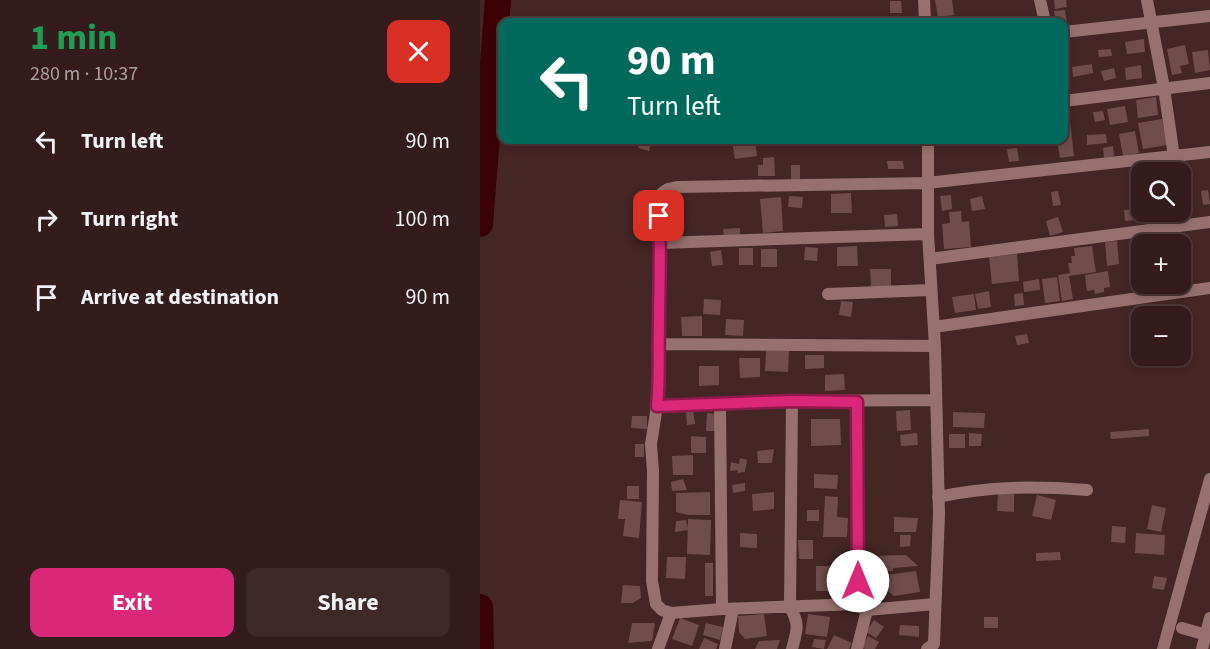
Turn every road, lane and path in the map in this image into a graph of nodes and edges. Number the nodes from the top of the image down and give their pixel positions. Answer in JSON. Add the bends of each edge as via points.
{"nodes":[{"id":1,"x":924,"y":0,"type":"edge"},
{"id":2,"x":1040,"y":0,"type":"edge"},
{"id":3,"x":1147,"y":0,"type":"edge"},
{"id":4,"x":1210,"y":16,"type":"edge"},
{"id":5,"x":925,"y":18,"type":"edge"},
{"id":6,"x":1044,"y":18,"type":"edge"},
{"id":7,"x":1151,"y":24,"type":"junction"},
{"id":8,"x":1068,"y":32,"type":"edge"},
{"id":9,"x":1210,"y":83,"type":"edge"},
{"id":10,"x":1164,"y":88,"type":"junction"},
{"id":11,"x":1068,"y":100,"type":"edge"},
{"id":12,"x":928,"y":144,"type":"edge"},
{"id":13,"x":1210,"y":152,"type":"edge"},
{"id":14,"x":1174,"y":157,"type":"junction"},
{"id":15,"x":927,"y":183,"type":"junction"},
{"id":16,"x":1210,"y":222,"type":"edge"},
{"id":17,"x":928,"y":234,"type":"junction"},
{"id":18,"x":661,"y":243,"type":"junction"},
{"id":19,"x":930,"y":259,"type":"junction"},
{"id":20,"x":1210,"y":288,"type":"edge"},
{"id":21,"x":931,"y":290,"type":"junction"},
{"id":22,"x":828,"y":294,"type":"dead end"},
{"id":23,"x":934,"y":327,"type":"junction"},
{"id":24,"x":658,"y":344,"type":"junction"},
{"id":25,"x":935,"y":346,"type":"junction"},
{"id":26,"x":936,"y":400,"type":"junction"},
{"id":27,"x":792,"y":401,"type":"junction"},
{"id":28,"x":857,"y":402,"type":"junction"},
{"id":29,"x":720,"y":404,"type":"junction"},
{"id":30,"x":657,"y":406,"type":"junction"},
{"id":31,"x":1210,"y":478,"type":"edge"},
{"id":32,"x":1087,"y":490,"type":"dead end"},
{"id":33,"x":938,"y":497,"type":"junction"},
{"id":34,"x":935,"y":603,"type":"junction"},
{"id":35,"x":790,"y":607,"type":"junction"},
{"id":36,"x":863,"y":607,"type":"junction"},
{"id":37,"x":727,"y":609,"type":"junction"},
{"id":38,"x":671,"y":613,"type":"junction"},
{"id":39,"x":1210,"y":618,"type":"edge"},
{"id":40,"x":1182,"y":628,"type":"dead end"},
{"id":41,"x":1208,"y":635,"type":"edge"},
{"id":42,"x":932,"y":647,"type":"edge"},
{"id":43,"x":658,"y":649,"type":"edge"},
{"id":44,"x":725,"y":649,"type":"edge"},
{"id":45,"x":792,"y":649,"type":"edge"},
{"id":46,"x":856,"y":649,"type":"edge"},
{"id":47,"x":1163,"y":649,"type":"edge"},
{"id":48,"x":1202,"y":649,"type":"edge"}],
"edges":[{"from":1,"to":5,"type":"street"},
{"from":2,"to":6,"type":"street"},
{"from":3,"to":7,"type":"street"},
{"from":4,"to":7,"type":"street"},
{"from":7,"to":8,"type":"street"},
{"from":7,"to":10,"type":"street"},
{"from":9,"to":10,"type":"street"},
{"from":10,"to":11,"type":"street"},
{"from":10,"to":14,"type":"street"},
{"from":12,"to":15,"type":"street"},
{"from":13,"to":14,"type":"street"},
{"from":14,"to":15,"type":"street"},
{"from":15,"to":17,"type":"street"},
{"from":15,"to":18,"type":"street","via":[[668,189],[659,201]]},
{"from":16,"to":19,"type":"street"},
{"from":17,"to":18,"type":"street"},
{"from":17,"to":19,"type":"street"},
{"from":18,"to":24,"type":"street"},
{"from":19,"to":21,"type":"street"},
{"from":20,"to":23,"type":"street"},
{"from":21,"to":22,"type":"street"},
{"from":21,"to":23,"type":"street"},
{"from":23,"to":25,"type":"street"},
{"from":24,"to":25,"type":"street"},
{"from":24,"to":30,"type":"street"},
{"from":25,"to":26,"type":"street"},
{"from":26,"to":28,"type":"street"},
{"from":26,"to":33,"type":"street"},
{"from":27,"to":28,"type":"street"},
{"from":27,"to":29,"type":"street"},
{"from":27,"to":35,"type":"street"},
{"from":28,"to":36,"type":"street"},
{"from":29,"to":30,"type":"street"},
{"from":29,"to":37,"type":"street"},
{"from":30,"to":38,"type":"street","via":[[651,444],[652,581],[656,604]]},
{"from":31,"to":47,"type":"street"},
{"from":32,"to":33,"type":"street","via":[[1040,486],[974,489]]},
{"from":33,"to":34,"type":"street"},
{"from":34,"to":36,"type":"street"},
{"from":34,"to":42,"type":"street"},
{"from":35,"to":36,"type":"street"},
{"from":35,"to":37,"type":"street"},
{"from":35,"to":45,"type":"street","via":[[798,629]]},
{"from":36,"to":46,"type":"street"},
{"from":37,"to":38,"type":"street"},
{"from":37,"to":44,"type":"street"},
{"from":38,"to":43,"type":"street"},
{"from":39,"to":41,"type":"street"},
{"from":40,"to":41,"type":"street"},
{"from":41,"to":48,"type":"street"}]}
